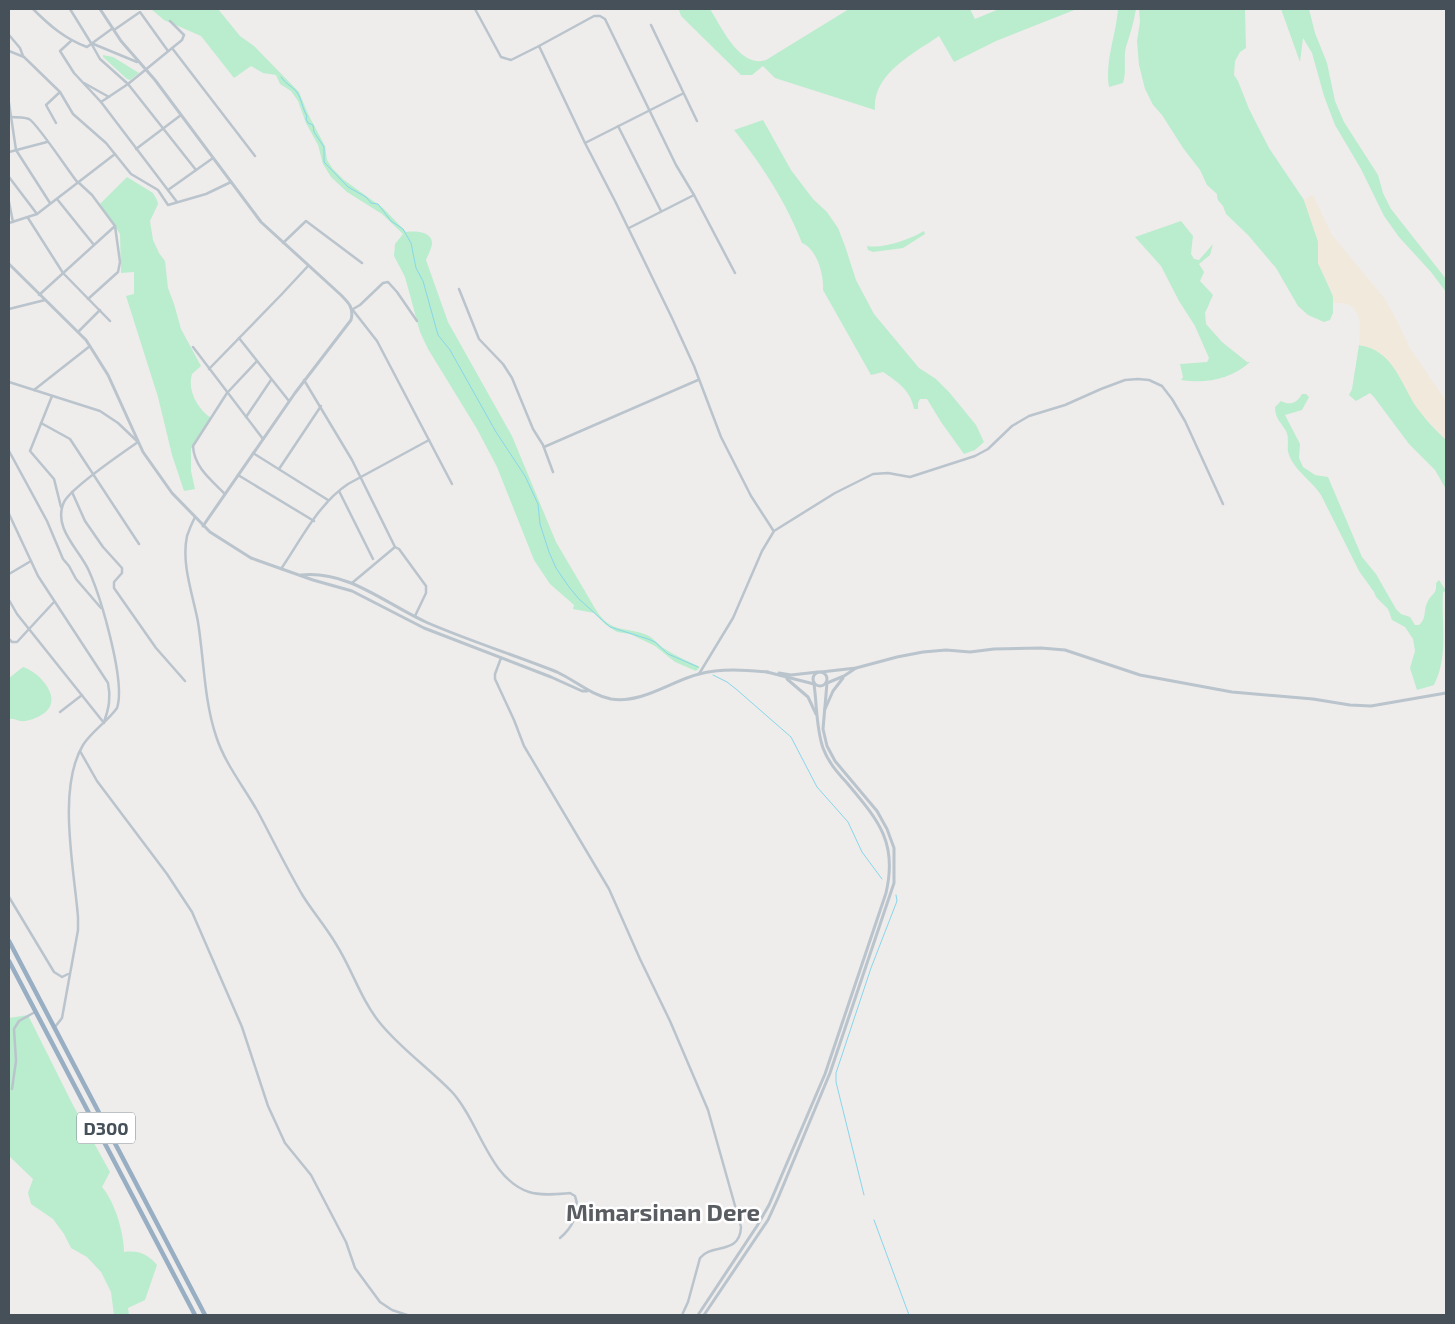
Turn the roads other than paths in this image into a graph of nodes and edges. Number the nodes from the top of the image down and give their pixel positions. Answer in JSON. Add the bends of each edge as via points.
{"nodes":[{"id":1,"x":33,"y":9,"type":"edge"},
{"id":2,"x":70,"y":9,"type":"edge"},
{"id":3,"x":100,"y":9,"type":"edge"},
{"id":4,"x":475,"y":9,"type":"edge"},
{"id":5,"x":170,"y":22,"type":"dead end"},
{"id":6,"x":651,"y":25,"type":"dead end"},
{"id":7,"x":113,"y":29,"type":"junction"},
{"id":8,"x":9,"y":35,"type":"edge"},
{"id":9,"x":71,"y":41,"type":"junction"},
{"id":10,"x":91,"y":43,"type":"junction"},
{"id":11,"x":539,"y":46,"type":"junction"},
{"id":12,"x":172,"y":48,"type":"junction"},
{"id":13,"x":9,"y":50,"type":"edge"},
{"id":14,"x":168,"y":51,"type":"junction"},
{"id":15,"x":24,"y":57,"type":"junction"},
{"id":16,"x":137,"y":62,"type":"junction"},
{"id":17,"x":145,"y":71,"type":"junction"},
{"id":18,"x":82,"y":81,"type":"junction"},
{"id":19,"x":128,"y":84,"type":"junction"},
{"id":20,"x":60,"y":92,"type":"junction"},
{"id":21,"x":682,"y":94,"type":"junction"},
{"id":22,"x":109,"y":97,"type":"junction"},
{"id":23,"x":101,"y":102,"type":"junction"},
{"id":24,"x":9,"y":103,"type":"edge"},
{"id":25,"x":650,"y":111,"type":"junction"},
{"id":26,"x":181,"y":115,"type":"junction"},
{"id":27,"x":10,"y":117,"type":"edge"},
{"id":28,"x":697,"y":121,"type":"dead end"},
{"id":29,"x":56,"y":123,"type":"dead end"},
{"id":30,"x":618,"y":126,"type":"junction"},
{"id":31,"x":164,"y":128,"type":"junction"},
{"id":32,"x":47,"y":142,"type":"junction"},
{"id":33,"x":585,"y":143,"type":"junction"},
{"id":34,"x":136,"y":149,"type":"junction"},
{"id":35,"x":16,"y":150,"type":"junction"},
{"id":36,"x":9,"y":152,"type":"edge"},
{"id":37,"x":115,"y":154,"type":"junction"},
{"id":38,"x":255,"y":156,"type":"dead end"},
{"id":39,"x":214,"y":158,"type":"junction"},
{"id":40,"x":196,"y":170,"type":"junction"},
{"id":41,"x":9,"y":177,"type":"edge"},
{"id":42,"x":78,"y":182,"type":"junction"},
{"id":43,"x":231,"y":182,"type":"junction"},
{"id":44,"x":167,"y":190,"type":"junction"},
{"id":45,"x":694,"y":195,"type":"junction"},
{"id":46,"x":56,"y":199,"type":"junction"},
{"id":47,"x":9,"y":202,"type":"edge"},
{"id":48,"x":177,"y":202,"type":"junction"},
{"id":49,"x":50,"y":204,"type":"junction"},
{"id":50,"x":662,"y":212,"type":"junction"},
{"id":51,"x":37,"y":214,"type":"junction"},
{"id":52,"x":28,"y":218,"type":"junction"},
{"id":53,"x":13,"y":222,"type":"junction"},
{"id":54,"x":9,"y":223,"type":"edge"},
{"id":55,"x":115,"y":226,"type":"junction"},
{"id":56,"x":629,"y":228,"type":"junction"},
{"id":57,"x":283,"y":243,"type":"junction"},
{"id":58,"x":94,"y":245,"type":"junction"},
{"id":59,"x":362,"y":263,"type":"dead end"},
{"id":60,"x":9,"y":264,"type":"edge"},
{"id":61,"x":308,"y":266,"type":"junction"},
{"id":62,"x":735,"y":272,"type":"dead end"},
{"id":63,"x":64,"y":273,"type":"junction"},
{"id":64,"x":459,"y":289,"type":"dead end"},
{"id":65,"x":40,"y":295,"type":"junction"},
{"id":66,"x":88,"y":299,"type":"junction"},
{"id":67,"x":45,"y":300,"type":"junction"},
{"id":68,"x":9,"y":309,"type":"edge"},
{"id":69,"x":352,"y":309,"type":"junction"},
{"id":70,"x":100,"y":310,"type":"junction"},
{"id":71,"x":110,"y":321,"type":"dead end"},
{"id":72,"x":416,"y":321,"type":"dead end"},
{"id":73,"x":78,"y":332,"type":"junction"},
{"id":74,"x":239,"y":338,"type":"junction"},
{"id":75,"x":90,"y":346,"type":"junction"},
{"id":76,"x":193,"y":347,"type":"dead end"},
{"id":77,"x":257,"y":362,"type":"junction"},
{"id":78,"x":208,"y":369,"type":"junction"},
{"id":79,"x":271,"y":380,"type":"junction"},
{"id":80,"x":304,"y":380,"type":"junction"},
{"id":81,"x":699,"y":380,"type":"junction"},
{"id":82,"x":9,"y":382,"type":"edge"},
{"id":83,"x":34,"y":390,"type":"junction"},
{"id":84,"x":227,"y":393,"type":"junction"},
{"id":85,"x":52,"y":396,"type":"junction"},
{"id":86,"x":289,"y":401,"type":"junction"},
{"id":87,"x":321,"y":406,"type":"junction"},
{"id":88,"x":246,"y":418,"type":"junction"},
{"id":89,"x":41,"y":423,"type":"junction"},
{"id":90,"x":262,"y":439,"type":"junction"},
{"id":91,"x":429,"y":440,"type":"junction"},
{"id":92,"x":138,"y":442,"type":"junction"},
{"id":93,"x":544,"y":447,"type":"junction"},
{"id":94,"x":9,"y":451,"type":"edge"},
{"id":95,"x":253,"y":453,"type":"junction"},
{"id":96,"x":279,"y":469,"type":"junction"},
{"id":97,"x":553,"y":472,"type":"dead end"},
{"id":98,"x":93,"y":475,"type":"junction"},
{"id":99,"x":238,"y":475,"type":"junction"},
{"id":100,"x":361,"y":477,"type":"junction"},
{"id":101,"x":452,"y":484,"type":"dead end"},
{"id":102,"x":339,"y":491,"type":"junction"},
{"id":103,"x":72,"y":492,"type":"junction"},
{"id":104,"x":225,"y":494,"type":"junction"},
{"id":105,"x":329,"y":500,"type":"junction"},
{"id":106,"x":1223,"y":504,"type":"dead end"},
{"id":107,"x":62,"y":509,"type":"junction"},
{"id":108,"x":9,"y":514,"type":"edge"},
{"id":109,"x":195,"y":517,"type":"junction"},
{"id":110,"x":314,"y":520,"type":"junction"},
{"id":111,"x":203,"y":526,"type":"junction"},
{"id":112,"x":774,"y":530,"type":"junction"},
{"id":113,"x":139,"y":544,"type":"dead end"},
{"id":114,"x":395,"y":547,"type":"junction"},
{"id":115,"x":372,"y":559,"type":"dead end"},
{"id":116,"x":31,"y":561,"type":"junction"},
{"id":117,"x":280,"y":569,"type":"junction"},
{"id":118,"x":9,"y":574,"type":"edge"},
{"id":119,"x":301,"y":575,"type":"junction"},
{"id":120,"x":352,"y":583,"type":"junction"},
{"id":121,"x":9,"y":600,"type":"edge"},
{"id":122,"x":54,"y":602,"type":"junction"},
{"id":123,"x":102,"y":609,"type":"junction"},
{"id":124,"x":415,"y":616,"type":"junction"},
{"id":125,"x":29,"y":629,"type":"junction"},
{"id":126,"x":9,"y":639,"type":"edge"},
{"id":127,"x":501,"y":658,"type":"junction"},
{"id":128,"x":856,"y":668,"type":"junction"},
{"id":129,"x":767,"y":672,"type":"junction"},
{"id":130,"x":819,"y":672,"type":"junction"},
{"id":131,"x":699,"y":674,"type":"junction"},
{"id":132,"x":844,"y":676,"type":"junction"},
{"id":133,"x":784,"y":677,"type":"junction"},
{"id":134,"x":186,"y":681,"type":"dead end"},
{"id":135,"x":827,"y":683,"type":"junction"},
{"id":136,"x":814,"y":684,"type":"junction"},
{"id":137,"x":588,"y":691,"type":"junction"},
{"id":138,"x":1446,"y":693,"type":"edge"},
{"id":139,"x":82,"y":695,"type":"junction"},
{"id":140,"x":60,"y":712,"type":"dead end"},
{"id":141,"x":823,"y":712,"type":"junction"},
{"id":142,"x":817,"y":718,"type":"junction"},
{"id":143,"x":104,"y":723,"type":"junction"},
{"id":144,"x":80,"y":751,"type":"junction"},
{"id":145,"x":9,"y":897,"type":"edge"},
{"id":146,"x":9,"y":941,"type":"edge"},
{"id":147,"x":9,"y":961,"type":"edge"},
{"id":148,"x":70,"y":973,"type":"junction"},
{"id":149,"x":35,"y":1012,"type":"junction"},
{"id":150,"x":54,"y":1028,"type":"junction"},
{"id":151,"x":12,"y":1090,"type":"dead end"},
{"id":152,"x":560,"y":1238,"type":"dead end"},
{"id":153,"x":195,"y":1315,"type":"edge"},
{"id":154,"x":205,"y":1315,"type":"edge"},
{"id":155,"x":407,"y":1315,"type":"edge"},
{"id":156,"x":682,"y":1315,"type":"edge"},
{"id":157,"x":698,"y":1315,"type":"edge"},
{"id":158,"x":704,"y":1315,"type":"edge"}],
"edges":[{"from":1,"to":9,"type":"street"},
{"from":2,"to":10,"type":"street"},
{"from":3,"to":7,"type":"street"},
{"from":4,"to":11,"type":"street","via":[[501,58],[512,60]]},
{"from":5,"to":12,"type":"street","via":[[184,36]]},
{"from":6,"to":21,"type":"street"},
{"from":7,"to":10,"type":"street"},
{"from":7,"to":14,"type":"street","via":[[140,12]]},
{"from":7,"to":16,"type":"street"},
{"from":8,"to":15,"type":"street"},
{"from":9,"to":10,"type":"street","via":[[87,48]]},
{"from":9,"to":18,"type":"street","via":[[60,51]]},
{"from":10,"to":16,"type":"street"},
{"from":10,"to":19,"type":"street","via":[[100,59]]},
{"from":11,"to":25,"type":"street","via":[[591,17],[602,17]]},
{"from":11,"to":33,"type":"street"},
{"from":12,"to":14,"type":"street"},
{"from":12,"to":38,"type":"street"},
{"from":13,"to":15,"type":"street"},
{"from":14,"to":17,"type":"street"},
{"from":15,"to":20,"type":"street"},
{"from":16,"to":17,"type":"street"},
{"from":17,"to":19,"type":"street"},
{"from":17,"to":26,"type":"street"},
{"from":18,"to":22,"type":"street"},
{"from":18,"to":23,"type":"street"},
{"from":19,"to":22,"type":"street"},
{"from":19,"to":31,"type":"street"},
{"from":20,"to":29,"type":"street","via":[[46,105]]},
{"from":20,"to":37,"type":"street","via":[[73,114]]},
{"from":21,"to":25,"type":"street"},
{"from":21,"to":28,"type":"street"},
{"from":22,"to":23,"type":"street"},
{"from":23,"to":34,"type":"street"},
{"from":24,"to":27,"type":"street"},
{"from":25,"to":30,"type":"street"},
{"from":25,"to":45,"type":"street"},
{"from":26,"to":31,"type":"street"},
{"from":26,"to":39,"type":"street"},
{"from":27,"to":32,"type":"street","via":[[29,119]]},
{"from":27,"to":35,"type":"street"},
{"from":30,"to":33,"type":"street"},
{"from":30,"to":50,"type":"street"},
{"from":31,"to":34,"type":"street"},
{"from":31,"to":40,"type":"street"},
{"from":32,"to":35,"type":"street"},
{"from":32,"to":42,"type":"street"},
{"from":33,"to":56,"type":"street"},
{"from":34,"to":44,"type":"street"},
{"from":35,"to":36,"type":"street"},
{"from":35,"to":49,"type":"street"},
{"from":37,"to":42,"type":"street"},
{"from":37,"to":48,"type":"street","via":[[131,174],[158,190],[168,205]]},
{"from":39,"to":40,"type":"street"},
{"from":39,"to":43,"type":"street"},
{"from":40,"to":44,"type":"street"},
{"from":41,"to":51,"type":"street"},
{"from":42,"to":46,"type":"street"},
{"from":42,"to":55,"type":"street"},
{"from":43,"to":48,"type":"street","via":[[206,194]]},
{"from":43,"to":57,"type":"street","via":[[261,222]]},
{"from":44,"to":48,"type":"street"},
{"from":45,"to":50,"type":"street"},
{"from":45,"to":62,"type":"street"},
{"from":46,"to":49,"type":"street"},
{"from":46,"to":58,"type":"street"},
{"from":47,"to":53,"type":"street"},
{"from":49,"to":51,"type":"street"},
{"from":50,"to":56,"type":"street"},
{"from":51,"to":52,"type":"street"},
{"from":52,"to":53,"type":"street"},
{"from":52,"to":63,"type":"street"},
{"from":53,"to":54,"type":"street"},
{"from":55,"to":58,"type":"street"},
{"from":55,"to":66,"type":"street","via":[[119,269]]},
{"from":56,"to":81,"type":"street"},
{"from":57,"to":59,"type":"street","via":[[306,221]]},
{"from":57,"to":61,"type":"street"},
{"from":58,"to":63,"type":"street"},
{"from":60,"to":65,"type":"street"},
{"from":61,"to":69,"type":"street","via":[[346,299]]},
{"from":61,"to":74,"type":"street"},
{"from":63,"to":65,"type":"street"},
{"from":63,"to":66,"type":"street"},
{"from":64,"to":93,"type":"street","via":[[479,339],[509,373]]},
{"from":65,"to":67,"type":"street"},
{"from":66,"to":70,"type":"street"},
{"from":67,"to":68,"type":"street"},
{"from":67,"to":73,"type":"street"},
{"from":69,"to":72,"type":"street","via":[[388,282]]},
{"from":69,"to":80,"type":"street","via":[[351,320]]},
{"from":69,"to":91,"type":"street","via":[[377,341]]},
{"from":70,"to":71,"type":"street"},
{"from":70,"to":73,"type":"street"},
{"from":73,"to":75,"type":"street"},
{"from":74,"to":77,"type":"street"},
{"from":74,"to":78,"type":"street"},
{"from":75,"to":83,"type":"street"},
{"from":75,"to":92,"type":"street","via":[[108,375]]},
{"from":76,"to":78,"type":"street"},
{"from":77,"to":79,"type":"street"},
{"from":77,"to":84,"type":"street"},
{"from":78,"to":84,"type":"street"},
{"from":79,"to":86,"type":"street"},
{"from":79,"to":88,"type":"street"},
{"from":80,"to":86,"type":"street"},
{"from":80,"to":87,"type":"street"},
{"from":81,"to":93,"type":"street"},
{"from":81,"to":112,"type":"street","via":[[721,437],[751,496]]},
{"from":82,"to":83,"type":"street"},
{"from":83,"to":85,"type":"street"},
{"from":84,"to":88,"type":"street"},
{"from":84,"to":104,"type":"street","via":[[193,446],[200,467]]},
{"from":85,"to":89,"type":"street"},
{"from":85,"to":92,"type":"street","via":[[100,411]]},
{"from":86,"to":90,"type":"street"},
{"from":87,"to":96,"type":"street"},
{"from":87,"to":100,"type":"street"},
{"from":88,"to":90,"type":"street"},
{"from":89,"to":98,"type":"street","via":[[70,439]]},
{"from":89,"to":107,"type":"street","via":[[30,451],[54,479]]},
{"from":90,"to":95,"type":"street"},
{"from":91,"to":100,"type":"street"},
{"from":91,"to":101,"type":"street"},
{"from":92,"to":98,"type":"street"},
{"from":92,"to":109,"type":"street","via":[[172,492]]},
{"from":93,"to":97,"type":"street"},
{"from":94,"to":123,"type":"street","via":[[48,521],[62,558]]},
{"from":95,"to":96,"type":"street"},
{"from":95,"to":99,"type":"street"},
{"from":96,"to":105,"type":"street"},
{"from":98,"to":103,"type":"street"},
{"from":98,"to":113,"type":"street"},
{"from":99,"to":104,"type":"street"},
{"from":99,"to":110,"type":"street"},
{"from":100,"to":102,"type":"street"},
{"from":100,"to":114,"type":"street"},
{"from":102,"to":105,"type":"street"},
{"from":102,"to":115,"type":"street"},
{"from":103,"to":107,"type":"street"},
{"from":103,"to":134,"type":"street","via":[[84,521],[122,568],[114,588],[156,648]]},
{"from":104,"to":111,"type":"street"},
{"from":105,"to":110,"type":"street"},
{"from":106,"to":112,"type":"street","via":[[1172,399],[1162,386],[1138,379],[1125,380],[1066,406],[1029,416],[975,456],[910,477],[888,472],[873,474]]},
{"from":107,"to":123,"type":"street","via":[[68,538],[89,571]]},
{"from":108,"to":116,"type":"street"},
{"from":109,"to":111,"type":"street"},
{"from":109,"to":152,"type":"street","via":[[185,556],[203,652],[210,716],[222,753],[304,897],[339,948],[379,1022],[453,1093],[506,1178],[530,1192],[570,1193],[575,1196],[574,1221]]},
{"from":110,"to":117,"type":"street"},
{"from":111,"to":117,"type":"street","via":[[251,558]]},
{"from":112,"to":131,"type":"street","via":[[734,618]]},
{"from":114,"to":120,"type":"street"},
{"from":114,"to":124,"type":"street","via":[[426,587]]},
{"from":116,"to":118,"type":"street"},
{"from":116,"to":122,"type":"street"},
{"from":117,"to":119,"type":"street"},
{"from":119,"to":120,"type":"street","via":[[323,575]]},
{"from":119,"to":127,"type":"street","via":[[352,591],[424,628]]},
{"from":120,"to":124,"type":"street"},
{"from":121,"to":125,"type":"street"},
{"from":122,"to":125,"type":"street"},
{"from":122,"to":143,"type":"street","via":[[108,683],[110,693]]},
{"from":123,"to":143,"type":"street","via":[[120,690],[117,708]]},
{"from":124,"to":137,"type":"street","via":[[557,672]]},
{"from":125,"to":126,"type":"street","via":[[17,642]]},
{"from":125,"to":139,"type":"street"},
{"from":127,"to":137,"type":"street"},
{"from":127,"to":156,"type":"street","via":[[495,679],[524,746],[609,889],[690,1065],[708,1110],[738,1217],[741,1234],[736,1241],[729,1247],[704,1253],[700,1258]]},
{"from":128,"to":130,"type":"street"},
{"from":128,"to":132,"type":"street"},
{"from":128,"to":138,"type":"street","via":[[923,652],[1041,648],[1065,650],[1140,676],[1232,692],[1371,706]]},
{"from":129,"to":130,"type":"street"},
{"from":129,"to":131,"type":"street","via":[[716,670]]},
{"from":129,"to":133,"type":"street"},
{"from":130,"to":135,"type":"street","via":[[827,676]]},
{"from":130,"to":136,"type":"street","via":[[813,677]]},
{"from":131,"to":137,"type":"street","via":[[650,693],[620,700]]},
{"from":132,"to":135,"type":"street"},
{"from":132,"to":141,"type":"street"},
{"from":133,"to":136,"type":"street"},
{"from":133,"to":142,"type":"street","via":[[808,697]]},
{"from":135,"to":136,"type":"street","via":[[821,687]]},
{"from":135,"to":141,"type":"street"},
{"from":136,"to":142,"type":"street"},
{"from":139,"to":140,"type":"street"},
{"from":139,"to":143,"type":"street"},
{"from":141,"to":158,"type":"street","via":[[827,746],[835,761],[888,829],[894,848],[894,883],[830,1073],[778,1198],[768,1220]]},
{"from":142,"to":157,"type":"street","via":[[830,762],[882,830],[890,863],[889,880],[824,1074],[769,1205]]},
{"from":143,"to":144,"type":"street"},
{"from":144,"to":148,"type":"street","via":[[75,760],[70,804],[69,830],[78,930]]},
{"from":144,"to":155,"type":"street","via":[[192,912],[242,1027],[268,1106],[285,1143],[310,1174],[346,1242],[355,1268],[380,1302]]},
{"from":145,"to":148,"type":"street","via":[[56,975]]},
{"from":146,"to":150,"type":"highway","number":"D300"},
{"from":147,"to":149,"type":"highway","number":"D300"},
{"from":148,"to":150,"type":"street","via":[[62,1018]]},
{"from":149,"to":151,"type":"street","via":[[19,1021],[14,1029],[16,1061]]},
{"from":149,"to":153,"type":"highway","number":"D300"},
{"from":150,"to":154,"type":"highway","number":"D300"}]}
